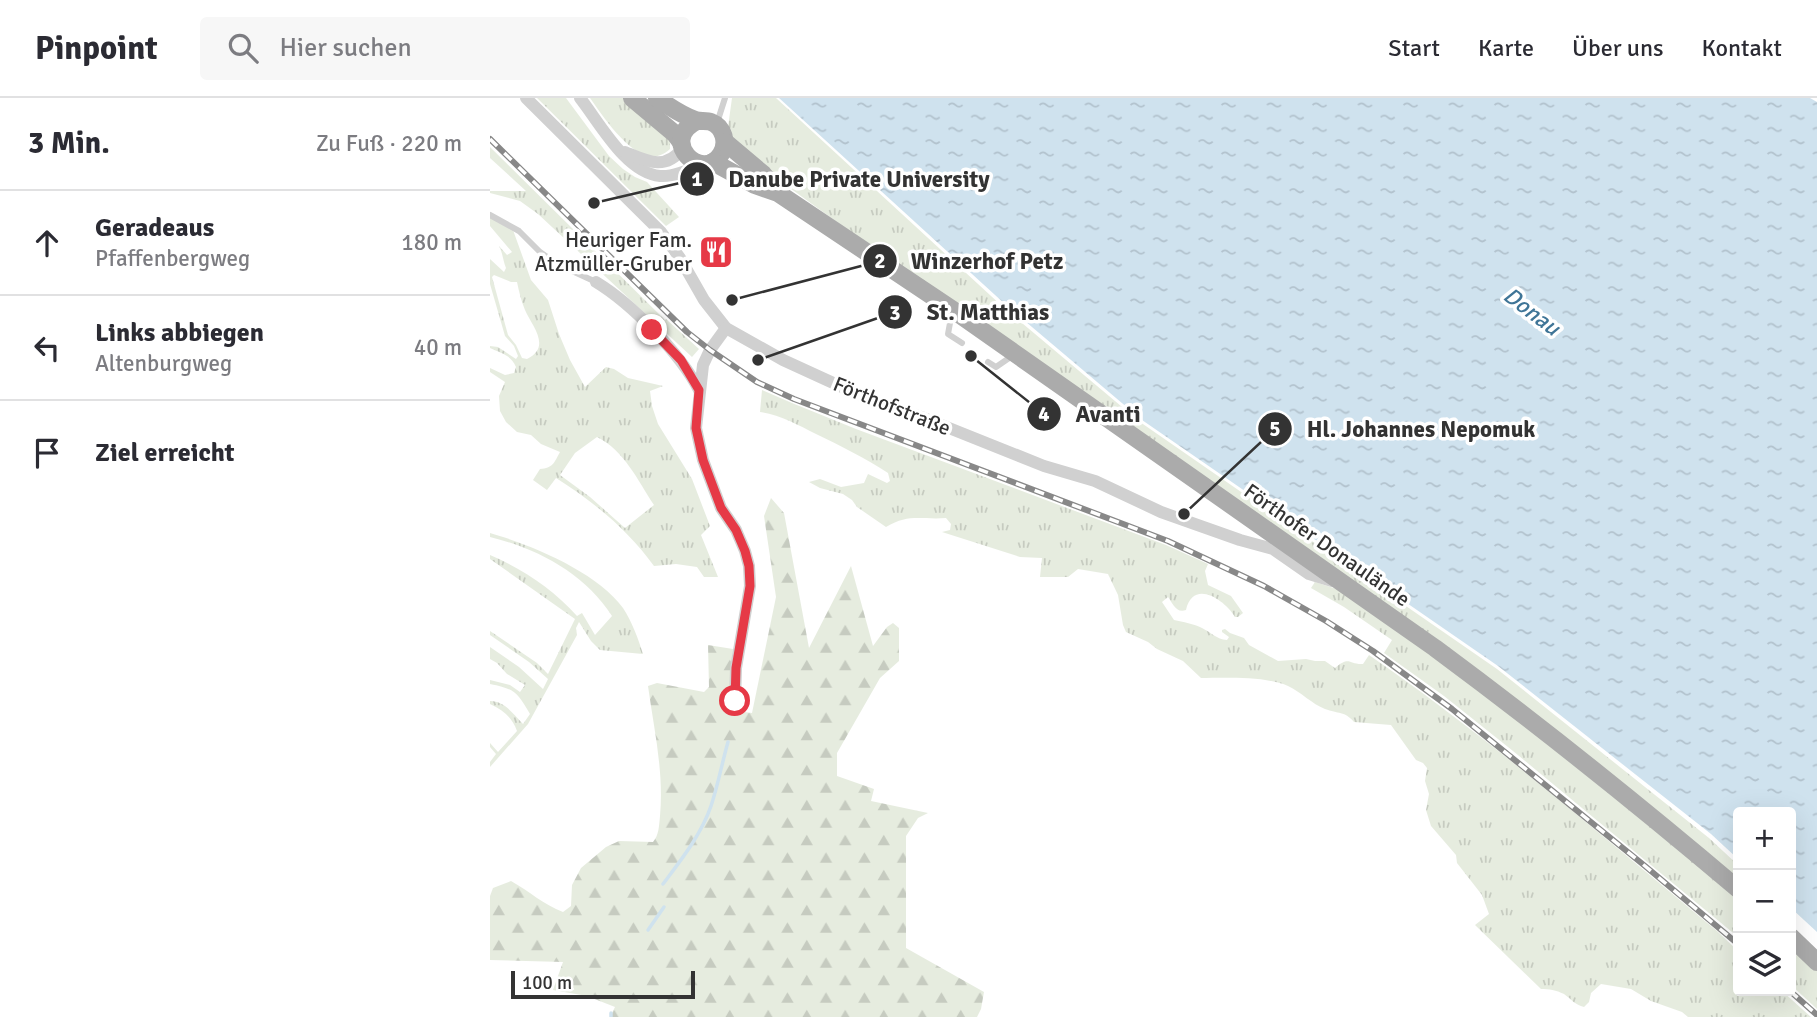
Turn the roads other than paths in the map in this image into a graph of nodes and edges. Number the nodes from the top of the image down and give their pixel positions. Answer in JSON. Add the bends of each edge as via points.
{"nodes":[{"id":1,"x":526,"y":98,"type":"edge"},
{"id":2,"x":580,"y":98,"type":"edge"},
{"id":3,"x":632,"y":98,"type":"edge"},
{"id":4,"x":657,"y":98,"type":"edge"},
{"id":5,"x":714,"y":98,"type":"edge"},
{"id":6,"x":724,"y":99,"type":"edge"},
{"id":7,"x":697,"y":121,"type":"junction"},
{"id":8,"x":717,"y":125,"type":"junction"},
{"id":9,"x":725,"y":142,"type":"junction"},
{"id":10,"x":682,"y":145,"type":"junction"},
{"id":11,"x":619,"y":149,"type":"junction"},
{"id":12,"x":707,"y":163,"type":"junction"},
{"id":13,"x":778,"y":193,"type":"junction"},
{"id":14,"x":490,"y":215,"type":"edge"},
{"id":15,"x":596,"y":282,"type":"joint"},
{"id":16,"x":953,"y":310,"type":"junction"},
{"id":17,"x":726,"y":328,"type":"junction"},
{"id":18,"x":962,"y":344,"type":"dead end"},
{"id":19,"x":1015,"y":354,"type":"junction"},
{"id":20,"x":988,"y":362,"type":"dead end"},
{"id":21,"x":699,"y":390,"type":"junction"},
{"id":22,"x":1345,"y":586,"type":"junction"},
{"id":23,"x":735,"y":701,"type":"dead end"},
{"id":24,"x":1733,"y":885,"type":"edge"},
{"id":25,"x":1796,"y":942,"type":"edge"},
{"id":26,"x":1817,"y":962,"type":"edge"}],
"edges":[{"from":1,"to":17,"type":"street","name":"Förthofstraße","via":[[661,232]]},
{"from":2,"to":11,"type":"street"},
{"from":3,"to":10,"type":"main road"},
{"from":4,"to":7,"type":"main road"},
{"from":5,"to":6,"type":"lane"},
{"from":6,"to":8,"type":"lane"},
{"from":7,"to":8,"type":"main road"},
{"from":7,"to":10,"type":"main road","via":[[686,129]]},
{"from":8,"to":9,"type":"main road"},
{"from":9,"to":12,"type":"main road","via":[[722,153]]},
{"from":9,"to":13,"type":"main road","name":"Förthofer Donaulände"},
{"from":10,"to":11,"type":"street","via":[[673,159],[655,163]]},
{"from":10,"to":12,"type":"main road","via":[[688,158]]},
{"from":11,"to":12,"type":"street","via":[[641,169],[660,176]]},
{"from":12,"to":13,"type":"main road","name":"Förthofer Donaulände"},
{"from":13,"to":16,"type":"main road","name":"Förthofer Donaulände"},
{"from":14,"to":15,"type":"lane","via":[[519,231],[557,264]]},
{"from":15,"to":21,"type":"street","via":[[611,291],[681,360]]},
{"from":16,"to":18,"type":"lane","via":[[948,334]]},
{"from":16,"to":19,"type":"main road","name":"Förthofer Donaulände"},
{"from":17,"to":21,"type":"street","via":[[710,350]]},
{"from":17,"to":22,"type":"street","name":"Förthofstraße","via":[[866,398],[1095,481],[1161,512],[1273,549],[1309,574]]},
{"from":19,"to":20,"type":"lane","via":[[996,367]]},
{"from":19,"to":22,"type":"main road","name":"Förthofer Donaulände"},
{"from":21,"to":23,"type":"street","via":[[696,428],[703,460],[749,566]]},
{"from":22,"to":24,"type":"main road","name":"Förthofer Donaulände","via":[[1493,691]]},
{"from":25,"to":26,"type":"main road"}]}
